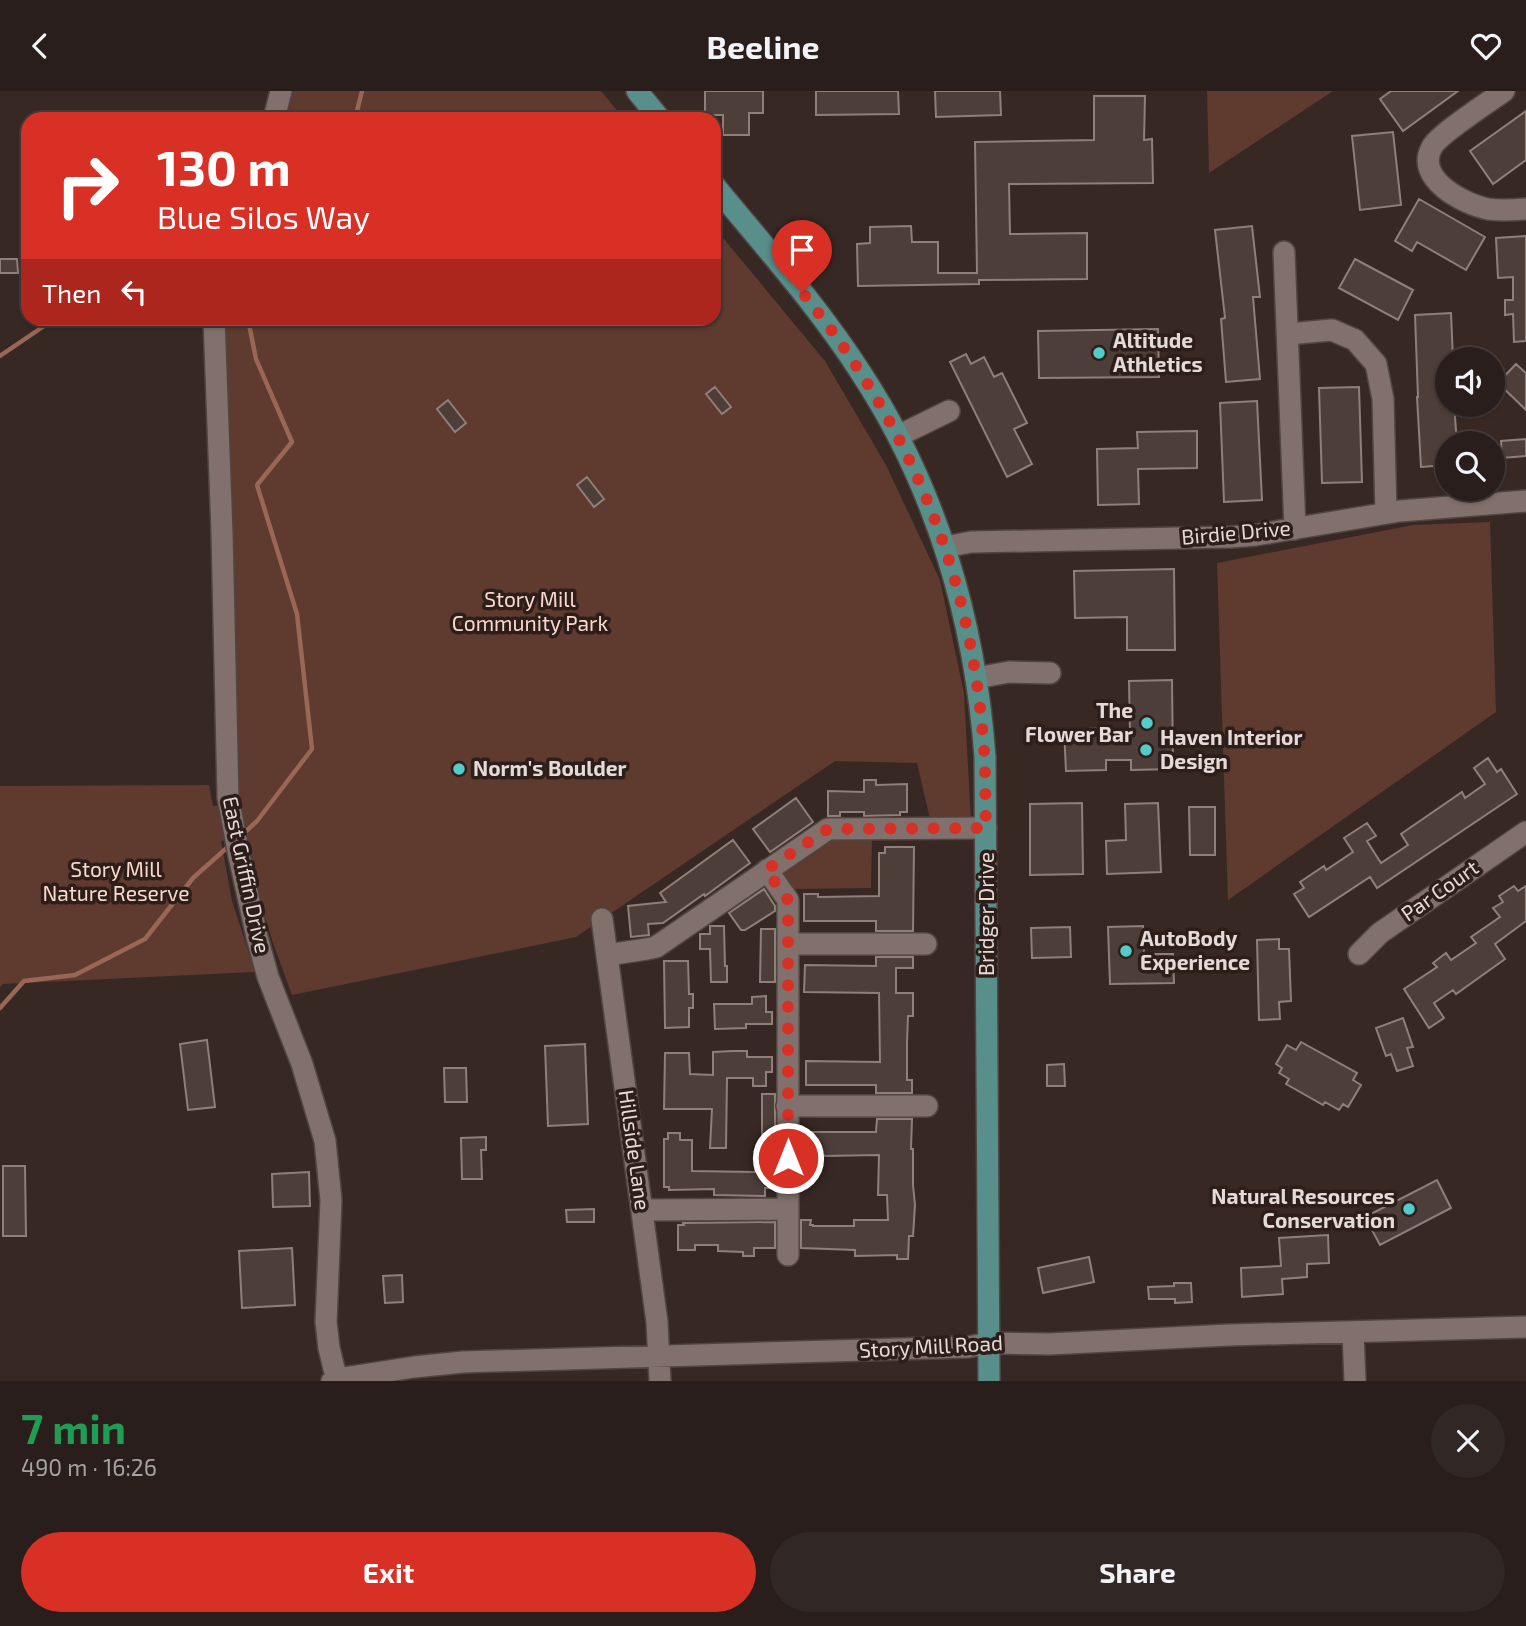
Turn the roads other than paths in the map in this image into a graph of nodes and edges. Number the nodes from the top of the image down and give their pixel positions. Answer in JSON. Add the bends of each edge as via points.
{"nodes":[{"id":1,"x":281,"y":91,"type":"edge"},
{"id":2,"x":1504,"y":91,"type":"edge"},
{"id":3,"x":641,"y":92,"type":"edge"},
{"id":4,"x":276,"y":112,"type":"edge"},
{"id":5,"x":655,"y":112,"type":"edge"},
{"id":6,"x":721,"y":194,"type":"edge"},
{"id":7,"x":1526,"y":209,"type":"edge"},
{"id":8,"x":1284,"y":251,"type":"dead end"},
{"id":9,"x":214,"y":326,"type":"edge"},
{"id":10,"x":1288,"y":334,"type":"junction"},
{"id":11,"x":949,"y":411,"type":"dead end"},
{"id":12,"x":898,"y":436,"type":"junction"},
{"id":13,"x":1526,"y":501,"type":"edge"},
{"id":14,"x":1386,"y":513,"type":"junction"},
{"id":15,"x":1295,"y":529,"type":"junction"},
{"id":16,"x":945,"y":547,"type":"junction"},
{"id":17,"x":1050,"y":673,"type":"dead end"},
{"id":18,"x":976,"y":678,"type":"junction"},
{"id":19,"x":986,"y":828,"type":"junction"},
{"id":20,"x":1526,"y":832,"type":"edge"},
{"id":21,"x":766,"y":870,"type":"junction"},
{"id":22,"x":602,"y":919,"type":"dead end"},
{"id":23,"x":788,"y":944,"type":"junction"},
{"id":24,"x":926,"y":944,"type":"dead end"},
{"id":25,"x":1359,"y":954,"type":"dead end"},
{"id":26,"x":607,"y":955,"type":"junction"},
{"id":27,"x":788,"y":1106,"type":"junction"},
{"id":28,"x":927,"y":1107,"type":"dead end"},
{"id":29,"x":642,"y":1209,"type":"junction"},
{"id":30,"x":788,"y":1209,"type":"junction"},
{"id":31,"x":788,"y":1255,"type":"dead end"},
{"id":32,"x":1526,"y":1327,"type":"edge"},
{"id":33,"x":1353,"y":1332,"type":"junction"},
{"id":34,"x":989,"y":1343,"type":"junction"},
{"id":35,"x":660,"y":1357,"type":"junction"},
{"id":36,"x":335,"y":1380,"type":"edge"},
{"id":37,"x":660,"y":1381,"type":"edge"},
{"id":38,"x":989,"y":1381,"type":"edge"},
{"id":39,"x":1354,"y":1381,"type":"edge"}],
"edges":[{"from":1,"to":4,"type":"street"},
{"from":2,"to":7,"type":"street","via":[[1432,145],[1429,171],[1436,182],[1474,205]]},
{"from":3,"to":5,"type":"main road"},
{"from":6,"to":12,"type":"main road","name":"Bridger Drive","via":[[844,347]]},
{"from":8,"to":10,"type":"street"},
{"from":9,"to":36,"type":"street","name":"East Griffin Drive","via":[[231,821],[268,977],[302,1064],[324,1141],[331,1200],[326,1322]]},
{"from":10,"to":14,"type":"street","via":[[1332,330],[1355,339],[1376,364],[1383,399]]},
{"from":10,"to":15,"type":"street"},
{"from":11,"to":12,"type":"street"},
{"from":12,"to":16,"type":"main road","name":"Bridger Drive"},
{"from":13,"to":14,"type":"street","name":"Birdie Drive"},
{"from":14,"to":15,"type":"street","name":"Birdie Drive"},
{"from":15,"to":16,"type":"street","name":"Birdie Drive","via":[[1231,537],[971,542]]},
{"from":16,"to":18,"type":"main road","name":"Bridger Drive"},
{"from":17,"to":18,"type":"street","via":[[1009,672]]},
{"from":18,"to":19,"type":"main road","name":"Bridger Drive","via":[[985,757]]},
{"from":19,"to":21,"type":"street","via":[[828,829]]},
{"from":19,"to":34,"type":"main road","name":"Bridger Drive"},
{"from":20,"to":25,"type":"street","name":"Par Court","via":[[1380,933]]},
{"from":21,"to":23,"type":"street","via":[[788,900]]},
{"from":21,"to":26,"type":"street","via":[[656,947]]},
{"from":22,"to":26,"type":"street","name":"Hillside Lane"},
{"from":23,"to":24,"type":"street"},
{"from":23,"to":27,"type":"street"},
{"from":26,"to":29,"type":"street","name":"Hillside Lane"},
{"from":27,"to":28,"type":"street"},
{"from":27,"to":30,"type":"street"},
{"from":29,"to":30,"type":"street"},
{"from":29,"to":35,"type":"street","name":"Hillside Lane"},
{"from":30,"to":31,"type":"street"},
{"from":32,"to":33,"type":"street","name":"Story Mill Road"},
{"from":33,"to":34,"type":"street","name":"Story Mill Road"},
{"from":33,"to":39,"type":"street"},
{"from":34,"to":35,"type":"street","name":"Story Mill Road"},
{"from":34,"to":38,"type":"main road","name":"Bridger Drive"},
{"from":35,"to":36,"type":"street","name":"Story Mill Road","via":[[463,1362]]},
{"from":35,"to":37,"type":"street","name":"Hillside Lane"}]}
